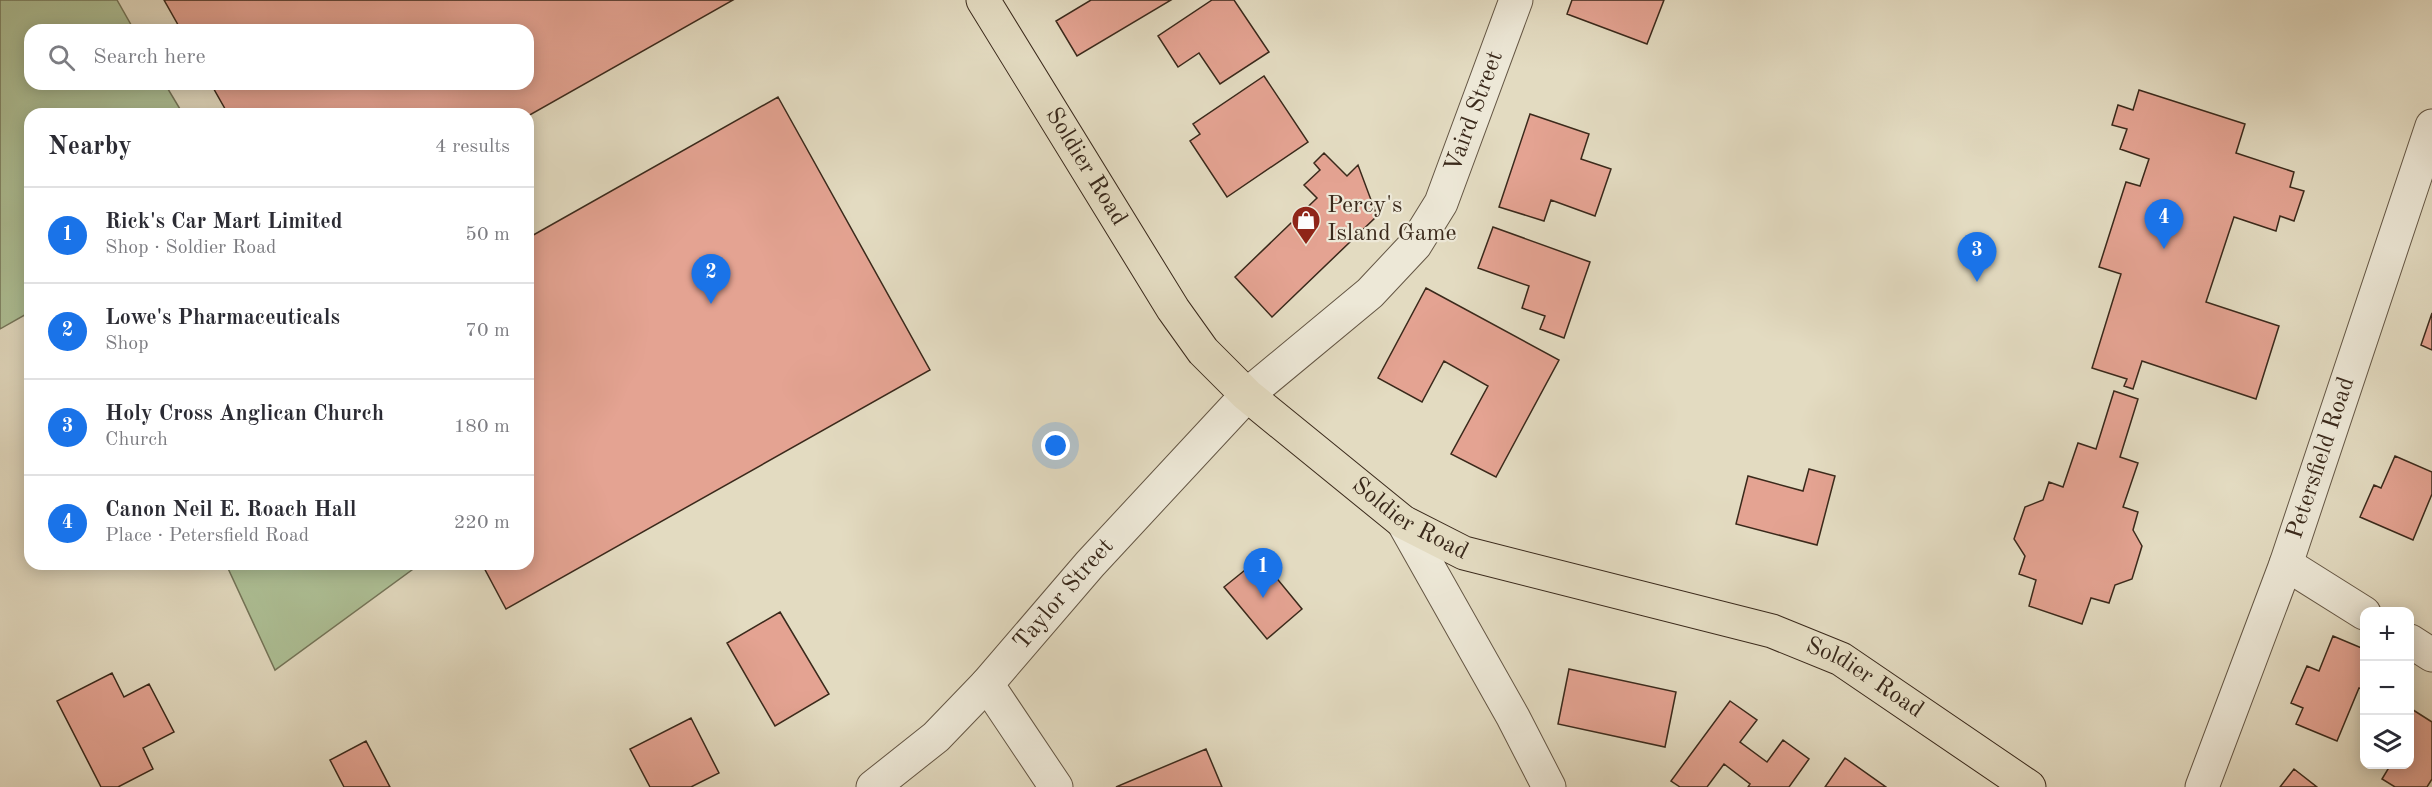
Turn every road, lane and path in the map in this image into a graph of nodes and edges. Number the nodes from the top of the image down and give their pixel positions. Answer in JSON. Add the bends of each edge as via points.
{"nodes":[{"id":1,"x":984,"y":0,"type":"edge"},
{"id":2,"x":1516,"y":0,"type":"edge"},
{"id":3,"x":2432,"y":126,"type":"edge"},
{"id":4,"x":2423,"y":188,"type":"edge"},
{"id":5,"x":1247,"y":395,"type":"junction"},
{"id":6,"x":1403,"y":522,"type":"junction"},
{"id":7,"x":2286,"y":564,"type":"junction"},
{"id":8,"x":2360,"y":610,"type":"edge"},
{"id":9,"x":2414,"y":644,"type":"edge"},
{"id":10,"x":2432,"y":655,"type":"edge"},
{"id":11,"x":987,"y":684,"type":"junction"},
{"id":12,"x":873,"y":787,"type":"edge"},
{"id":13,"x":1056,"y":787,"type":"edge"},
{"id":14,"x":1549,"y":787,"type":"edge"},
{"id":15,"x":2030,"y":787,"type":"edge"},
{"id":16,"x":2202,"y":787,"type":"edge"}],
"edges":[{"from":1,"to":5,"type":"main road","name":"Soldier Road","via":[[1173,309],[1203,351]]},
{"from":2,"to":5,"type":"street","name":"Vaird Street","via":[[1441,203],[1415,245],[1370,293]]},
{"from":3,"to":4,"type":"street","name":"Petersfield Road"},
{"from":4,"to":7,"type":"street","name":"Petersfield Road"},
{"from":5,"to":6,"type":"main road","name":"Soldier Road"},
{"from":5,"to":11,"type":"street","name":"Taylor Street","via":[[1089,564]]},
{"from":6,"to":14,"type":"street"},
{"from":6,"to":15,"type":"main road","name":"Soldier Road","via":[[1464,553],[1772,631],[1841,659]]},
{"from":7,"to":8,"type":"street"},
{"from":7,"to":16,"type":"street","name":"Petersfield Road"},
{"from":9,"to":10,"type":"street"},
{"from":11,"to":12,"type":"street","name":"Taylor Street","via":[[936,737]]},
{"from":11,"to":13,"type":"street"}]}
